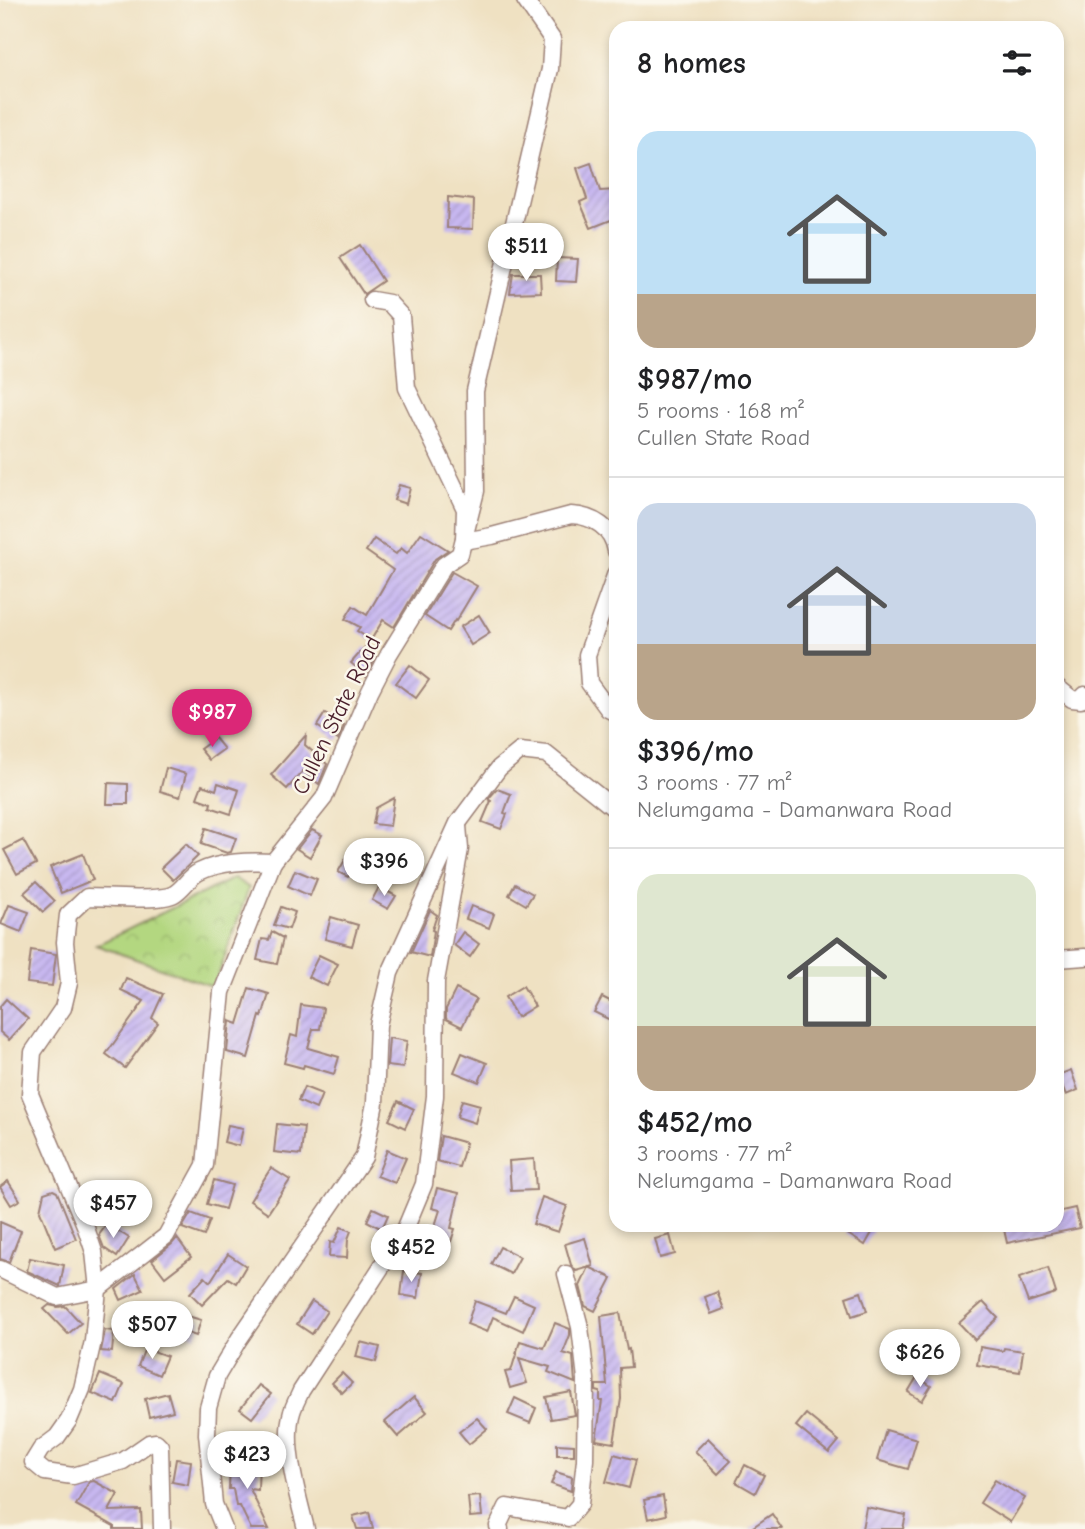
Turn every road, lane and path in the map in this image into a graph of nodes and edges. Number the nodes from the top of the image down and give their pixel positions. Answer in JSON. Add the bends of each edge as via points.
{"nodes":[{"id":1,"x":525,"y":0,"type":"edge"},
{"id":2,"x":372,"y":300,"type":"dead end"},
{"id":3,"x":609,"y":535,"type":"edge"},
{"id":4,"x":464,"y":541,"type":"junction"},
{"id":5,"x":609,"y":593,"type":"edge"},
{"id":6,"x":1064,"y":693,"type":"edge"},
{"id":7,"x":1085,"y":695,"type":"edge"},
{"id":8,"x":609,"y":710,"type":"edge"},
{"id":9,"x":609,"y":804,"type":"edge"},
{"id":10,"x":458,"y":823,"type":"junction"},
{"id":11,"x":273,"y":862,"type":"junction"},
{"id":12,"x":1085,"y":957,"type":"edge"},
{"id":13,"x":1064,"y":958,"type":"edge"},
{"id":14,"x":0,"y":1269,"type":"edge"},
{"id":15,"x":566,"y":1275,"type":"dead end"},
{"id":16,"x":98,"y":1289,"type":"junction"},
{"id":17,"x":162,"y":1529,"type":"edge"},
{"id":18,"x":224,"y":1529,"type":"edge"},
{"id":19,"x":306,"y":1529,"type":"edge"},
{"id":20,"x":500,"y":1529,"type":"edge"}],
"edges":[{"from":1,"to":4,"type":"street","name":"Cullen State Road","via":[[552,39],[550,69],[475,391],[476,491]]},
{"from":2,"to":4,"type":"street","via":[[389,303],[401,316],[407,388],[466,509]]},
{"from":3,"to":4,"type":"street","via":[[605,527],[584,515],[571,515]]},
{"from":4,"to":11,"type":"street","name":"Cullen State Road","via":[[460,554],[444,565],[390,654],[324,798]]},
{"from":5,"to":8,"type":"street","via":[[587,655],[589,683]]},
{"from":6,"to":7,"type":"street","via":[[1072,699],[1081,700]]},
{"from":9,"to":10,"type":"street","via":[[546,754],[520,751],[499,768]]},
{"from":10,"to":18,"type":"street","via":[[390,973],[378,1025],[375,1103],[364,1157],[239,1339],[218,1377],[208,1408],[207,1434],[214,1504]]},
{"from":10,"to":19,"type":"street","via":[[460,849],[436,981],[435,1096],[424,1184],[404,1232],[291,1412],[288,1433],[293,1477]]},
{"from":11,"to":16,"type":"street","name":"Cullen State Road","via":[[222,992],[205,1165],[166,1236]]},
{"from":11,"to":16,"type":"street","via":[[245,860],[218,866],[197,873],[173,895],[158,898],[87,897],[68,915],[69,983],[64,1008],[33,1052],[30,1094],[85,1225]]},
{"from":12,"to":13,"type":"street"},
{"from":14,"to":16,"type":"street","via":[[57,1297]]},
{"from":15,"to":20,"type":"street","via":[[580,1327],[586,1379],[580,1504],[568,1518],[506,1507]]},
{"from":16,"to":17,"type":"street","via":[[82,1389],[69,1420],[33,1462],[45,1472],[73,1476],[123,1461],[156,1442],[160,1446]]}]}
